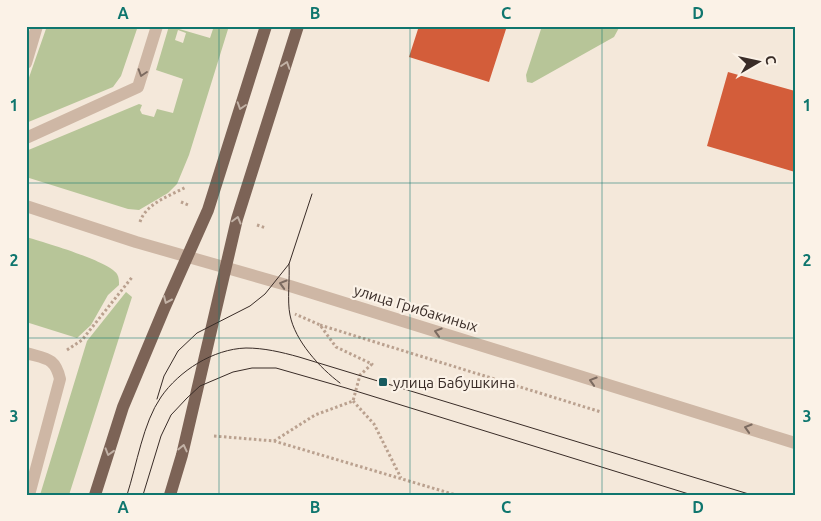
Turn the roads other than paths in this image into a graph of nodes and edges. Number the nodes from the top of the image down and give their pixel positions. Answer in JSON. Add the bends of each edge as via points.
{"nodes":[{"id":1,"x":37,"y":26,"type":"edge"},
{"id":2,"x":157,"y":26,"type":"edge"},
{"id":3,"x":266,"y":26,"type":"edge"},
{"id":4,"x":298,"y":26,"type":"edge"},
{"id":5,"x":26,"y":63,"type":"edge"},
{"id":6,"x":26,"y":138,"type":"edge"},
{"id":7,"x":26,"y":206,"type":"edge"},
{"id":8,"x":187,"y":256,"type":"junction"},
{"id":9,"x":226,"y":268,"type":"junction"},
{"id":10,"x":26,"y":353,"type":"edge"},
{"id":11,"x":795,"y":443,"type":"edge"},
{"id":12,"x":30,"y":495,"type":"edge"},
{"id":13,"x":96,"y":495,"type":"edge"},
{"id":14,"x":170,"y":495,"type":"edge"}],
"edges":[{"from":1,"to":5,"type":"street"},
{"from":2,"to":6,"type":"street","one_way":true,"via":[[138,87]]},
{"from":3,"to":8,"type":"main road","one_way":true,"via":[[208,210]]},
{"from":9,"to":4,"type":"main road","one_way":true,"via":[[237,219]]},
{"from":7,"to":8,"type":"street","name":"улица Грибакиных"},
{"from":8,"to":9,"type":"street","name":"улица Грибакиных"},
{"from":8,"to":13,"type":"main road","one_way":true,"via":[[123,407]]},
{"from":11,"to":9,"type":"street","name":"улица Грибакиных","one_way":true},
{"from":14,"to":9,"type":"main road","one_way":true},
{"from":10,"to":12,"type":"street","via":[[53,361],[60,379]]}]}
